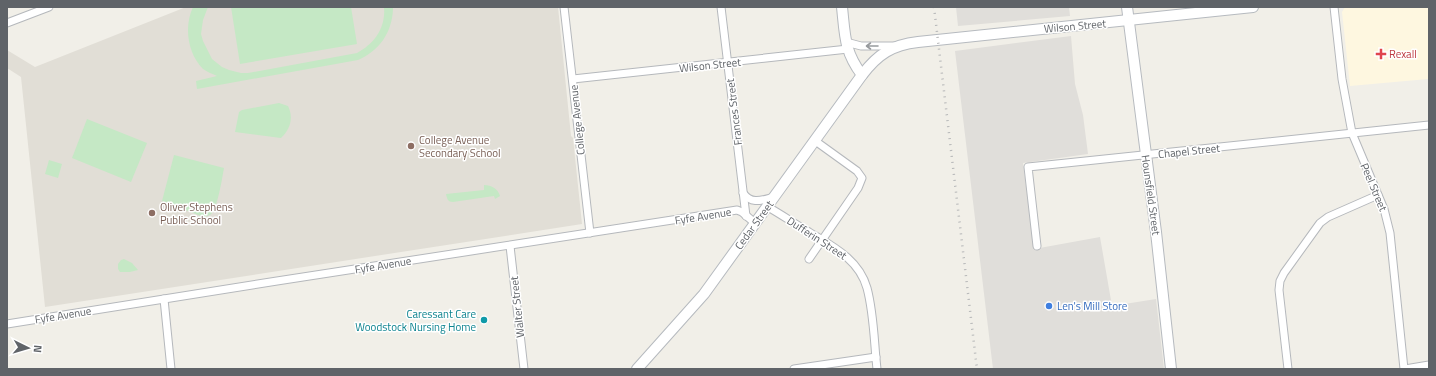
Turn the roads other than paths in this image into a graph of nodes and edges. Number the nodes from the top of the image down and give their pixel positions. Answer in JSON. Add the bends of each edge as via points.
{"nodes":[{"id":1,"x":49,"y":7,"type":"edge"},
{"id":2,"x":564,"y":7,"type":"edge"},
{"id":3,"x":721,"y":7,"type":"edge"},
{"id":4,"x":842,"y":7,"type":"edge"},
{"id":5,"x":1127,"y":7,"type":"edge"},
{"id":6,"x":1253,"y":7,"type":"edge"},
{"id":7,"x":1334,"y":7,"type":"edge"},
{"id":8,"x":1128,"y":21,"type":"junction"},
{"id":9,"x":7,"y":23,"type":"edge"},
{"id":10,"x":898,"y":45,"type":"junction"},
{"id":11,"x":847,"y":46,"type":"junction"},
{"id":12,"x":728,"y":63,"type":"junction"},
{"id":13,"x":862,"y":75,"type":"junction"},
{"id":14,"x":573,"y":80,"type":"junction"},
{"id":15,"x":1429,"y":125,"type":"edge"},
{"id":16,"x":1352,"y":133,"type":"junction"},
{"id":17,"x":814,"y":140,"type":"junction"},
{"id":18,"x":1145,"y":155,"type":"junction"},
{"id":19,"x":743,"y":193,"type":"junction"},
{"id":20,"x":1378,"y":195,"type":"junction"},
{"id":21,"x":774,"y":197,"type":"junction"},
{"id":22,"x":768,"y":207,"type":"junction"},
{"id":23,"x":746,"y":216,"type":"junction"},
{"id":24,"x":756,"y":224,"type":"junction"},
{"id":25,"x":590,"y":233,"type":"junction"},
{"id":26,"x":822,"y":240,"type":"junction"},
{"id":27,"x":510,"y":246,"type":"junction"},
{"id":28,"x":1037,"y":246,"type":"dead end"},
{"id":29,"x":809,"y":259,"type":"dead end"},
{"id":30,"x":164,"y":299,"type":"junction"},
{"id":31,"x":7,"y":324,"type":"edge"},
{"id":32,"x":876,"y":357,"type":"junction"},
{"id":33,"x":1429,"y":366,"type":"edge"},
{"id":34,"x":171,"y":369,"type":"edge"},
{"id":35,"x":524,"y":369,"type":"edge"},
{"id":36,"x":637,"y":369,"type":"edge"},
{"id":37,"x":794,"y":369,"type":"edge"},
{"id":38,"x":878,"y":369,"type":"edge"},
{"id":39,"x":1171,"y":369,"type":"edge"},
{"id":40,"x":1288,"y":369,"type":"edge"},
{"id":41,"x":1404,"y":369,"type":"edge"}],
"edges":[{"from":1,"to":9,"type":"street"},
{"from":2,"to":14,"type":"street","name":"College Avenue"},
{"from":3,"to":12,"type":"street","name":"Frances Street"},
{"from":4,"to":11,"type":"main road"},
{"from":5,"to":8,"type":"main road","name":"Hounsfield Street"},
{"from":6,"to":8,"type":"main road","name":"Wilson Street"},
{"from":7,"to":16,"type":"street","name":"Peel Street","via":[[1342,79]]},
{"from":8,"to":10,"type":"main road","name":"Wilson Street"},
{"from":8,"to":18,"type":"main road","name":"Hounsfield Street"},
{"from":10,"to":11,"type":"street","name":"Wilson Street","one_way":true},
{"from":10,"to":13,"type":"main road","name":"Wilson Street","via":[[878,57]]},
{"from":11,"to":12,"type":"street","name":"Wilson Street"},
{"from":11,"to":13,"type":"main road","via":[[851,59]]},
{"from":12,"to":14,"type":"street","name":"Wilson Street"},
{"from":12,"to":19,"type":"street","name":"Frances Street"},
{"from":13,"to":17,"type":"main road","name":"Cedar Street"},
{"from":14,"to":25,"type":"street","name":"College Avenue"},
{"from":15,"to":16,"type":"street","name":"Chapel Street"},
{"from":16,"to":18,"type":"street","name":"Chapel Street"},
{"from":16,"to":20,"type":"street","name":"Peel Street"},
{"from":17,"to":21,"type":"main road","name":"Cedar Street"},
{"from":17,"to":26,"type":"street","via":[[862,177],[858,188]]},
{"from":18,"to":28,"type":"street","name":"Chapel Street","via":[[1028,167]]},
{"from":18,"to":39,"type":"main road","name":"Hounsfield Street"},
{"from":19,"to":21,"type":"street","via":[[754,201]]},
{"from":19,"to":23,"type":"street","name":"Frances Street"},
{"from":20,"to":40,"type":"street","via":[[1320,223],[1284,273],[1279,290]]},
{"from":20,"to":41,"type":"street","name":"Peel Street","via":[[1390,233]]},
{"from":21,"to":22,"type":"main road","name":"Cedar Street"},
{"from":22,"to":24,"type":"main road","name":"Cedar Street"},
{"from":22,"to":26,"type":"street","name":"Dufferin Street"},
{"from":23,"to":24,"type":"street","name":"Fyfe Avenue"},
{"from":23,"to":25,"type":"street","name":"Fyfe Avenue","via":[[737,210]]},
{"from":24,"to":36,"type":"main road","name":"Cedar Street","via":[[697,302]]},
{"from":25,"to":27,"type":"street","name":"Fyfe Avenue"},
{"from":26,"to":29,"type":"street"},
{"from":26,"to":32,"type":"street","name":"Dufferin Street","via":[[850,260],[864,280],[870,301]]},
{"from":27,"to":30,"type":"street","name":"Fyfe Avenue"},
{"from":27,"to":35,"type":"street","name":"Walter Street"},
{"from":30,"to":31,"type":"street","name":"Fyfe Avenue"},
{"from":30,"to":34,"type":"street"},
{"from":32,"to":37,"type":"street"},
{"from":32,"to":38,"type":"street","name":"Dufferin Street"},
{"from":33,"to":41,"type":"street"}]}
